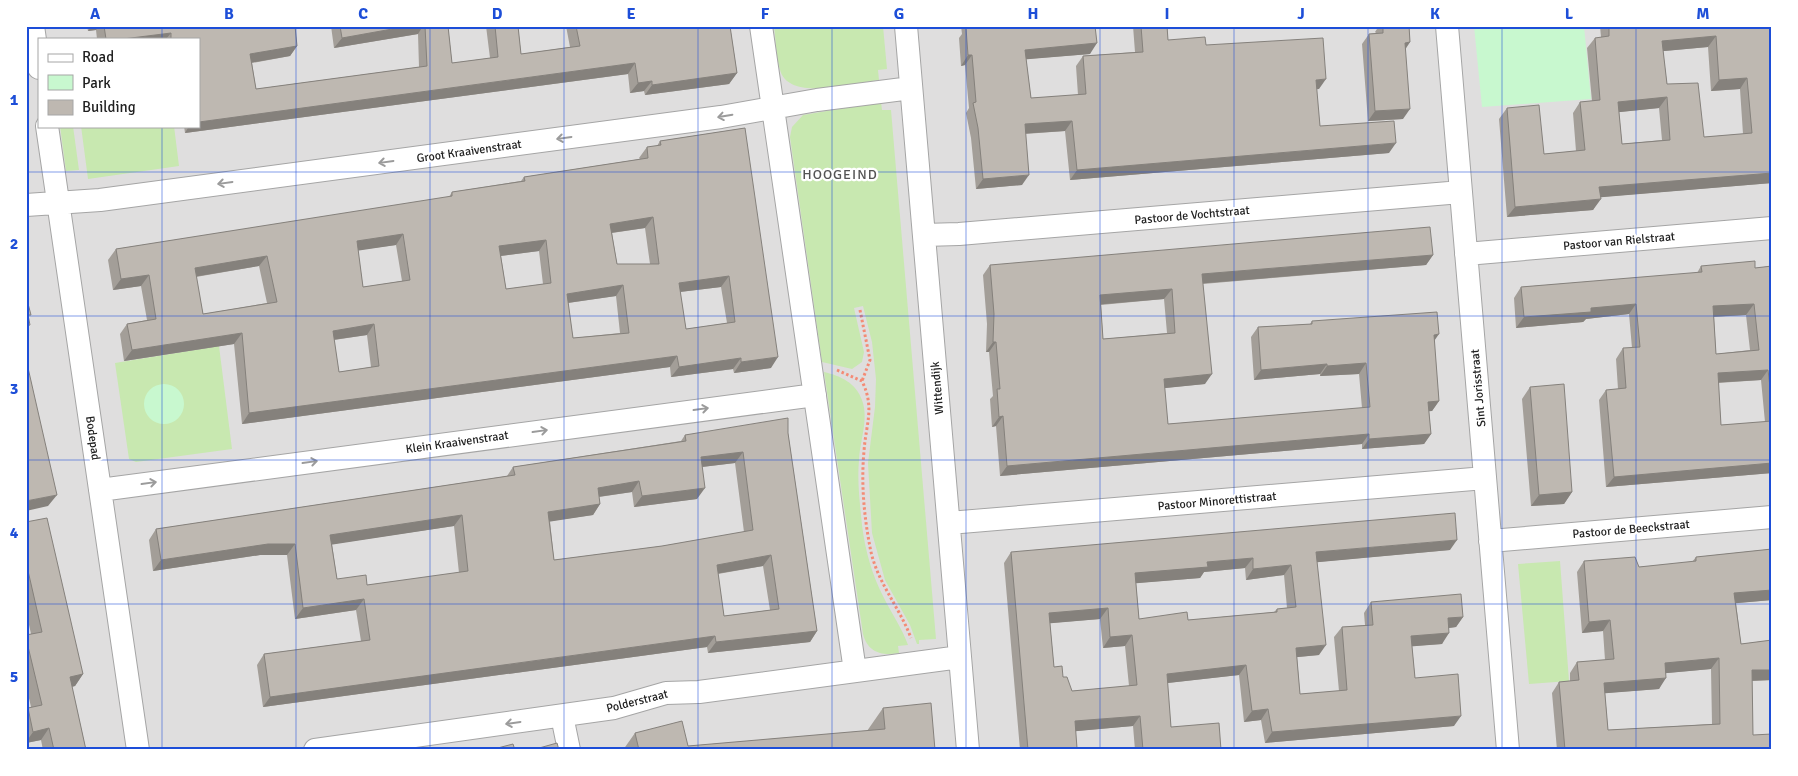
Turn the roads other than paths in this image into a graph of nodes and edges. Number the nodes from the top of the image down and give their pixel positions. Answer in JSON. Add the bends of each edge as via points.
{"nodes":[{"id":1,"x":33,"y":26,"type":"edge"},
{"id":2,"x":761,"y":26,"type":"edge"},
{"id":3,"x":906,"y":26,"type":"edge"},
{"id":4,"x":1447,"y":26,"type":"edge"},
{"id":5,"x":38,"y":61,"type":"edge"},
{"id":6,"x":911,"y":88,"type":"junction"},
{"id":7,"x":773,"y":108,"type":"junction"},
{"id":8,"x":47,"y":128,"type":"edge"},
{"id":9,"x":1461,"y":192,"type":"junction"},
{"id":10,"x":58,"y":203,"type":"junction"},
{"id":11,"x":26,"y":206,"type":"edge"},
{"id":12,"x":1772,"y":228,"type":"edge"},
{"id":13,"x":924,"y":235,"type":"junction"},
{"id":14,"x":1466,"y":254,"type":"junction"},
{"id":15,"x":815,"y":395,"type":"junction"},
{"id":16,"x":1485,"y":478,"type":"junction"},
{"id":17,"x":100,"y":490,"type":"junction"},
{"id":18,"x":1772,"y":517,"type":"edge"},
{"id":19,"x":949,"y":523,"type":"junction"},
{"id":20,"x":1490,"y":541,"type":"junction"},
{"id":21,"x":960,"y":657,"type":"junction"},
{"id":22,"x":855,"y":671,"type":"junction"},
{"id":23,"x":562,"y":716,"type":"junction"},
{"id":24,"x":138,"y":750,"type":"edge"},
{"id":25,"x":315,"y":750,"type":"edge"},
{"id":26,"x":569,"y":750,"type":"edge"},
{"id":27,"x":968,"y":750,"type":"edge"},
{"id":28,"x":1508,"y":750,"type":"edge"}],
"edges":[{"from":1,"to":5,"type":"street"},
{"from":2,"to":7,"type":"street"},
{"from":3,"to":6,"type":"street","name":"Wittendijk"},
{"from":4,"to":9,"type":"street","name":"Sint Jorisstraat"},
{"from":6,"to":7,"type":"street","name":"Groot Kraaivenstraat"},
{"from":6,"to":13,"type":"street","name":"Wittendijk"},
{"from":7,"to":10,"type":"street","name":"Groot Kraaivenstraat","one_way":true},
{"from":7,"to":15,"type":"street"},
{"from":8,"to":10,"type":"street","name":"Bodepad"},
{"from":9,"to":13,"type":"street","name":"Pastoor de Vochtstraat"},
{"from":9,"to":14,"type":"street","name":"Sint Jorisstraat"},
{"from":10,"to":11,"type":"street","name":"Groot Kraaivenstraat"},
{"from":10,"to":17,"type":"street","name":"Bodepad"},
{"from":12,"to":14,"type":"street","name":"Pastoor van Rielstraat"},
{"from":13,"to":19,"type":"street","name":"Wittendijk"},
{"from":14,"to":16,"type":"street","name":"Sint Jorisstraat"},
{"from":17,"to":15,"type":"street","name":"Klein Kraaivenstraat","one_way":true},
{"from":15,"to":22,"type":"street"},
{"from":16,"to":19,"type":"street","name":"Pastoor Minorettistraat"},
{"from":16,"to":20,"type":"street","name":"Sint Jorisstraat"},
{"from":17,"to":24,"type":"street","name":"Bodepad"},
{"from":18,"to":20,"type":"street","name":"Pastoor de Beeckstraat"},
{"from":19,"to":21,"type":"street","name":"Wittendijk"},
{"from":20,"to":28,"type":"street","name":"Sint Jorisstraat"},
{"from":21,"to":22,"type":"street","name":"Polderstraat"},
{"from":21,"to":27,"type":"street","name":"Wittendijk"},
{"from":22,"to":23,"type":"street","name":"Polderstraat","via":[[699,692],[666,693],[614,708]]},
{"from":23,"to":25,"type":"street","name":"Polderstraat","one_way":true},
{"from":23,"to":26,"type":"street"}]}
